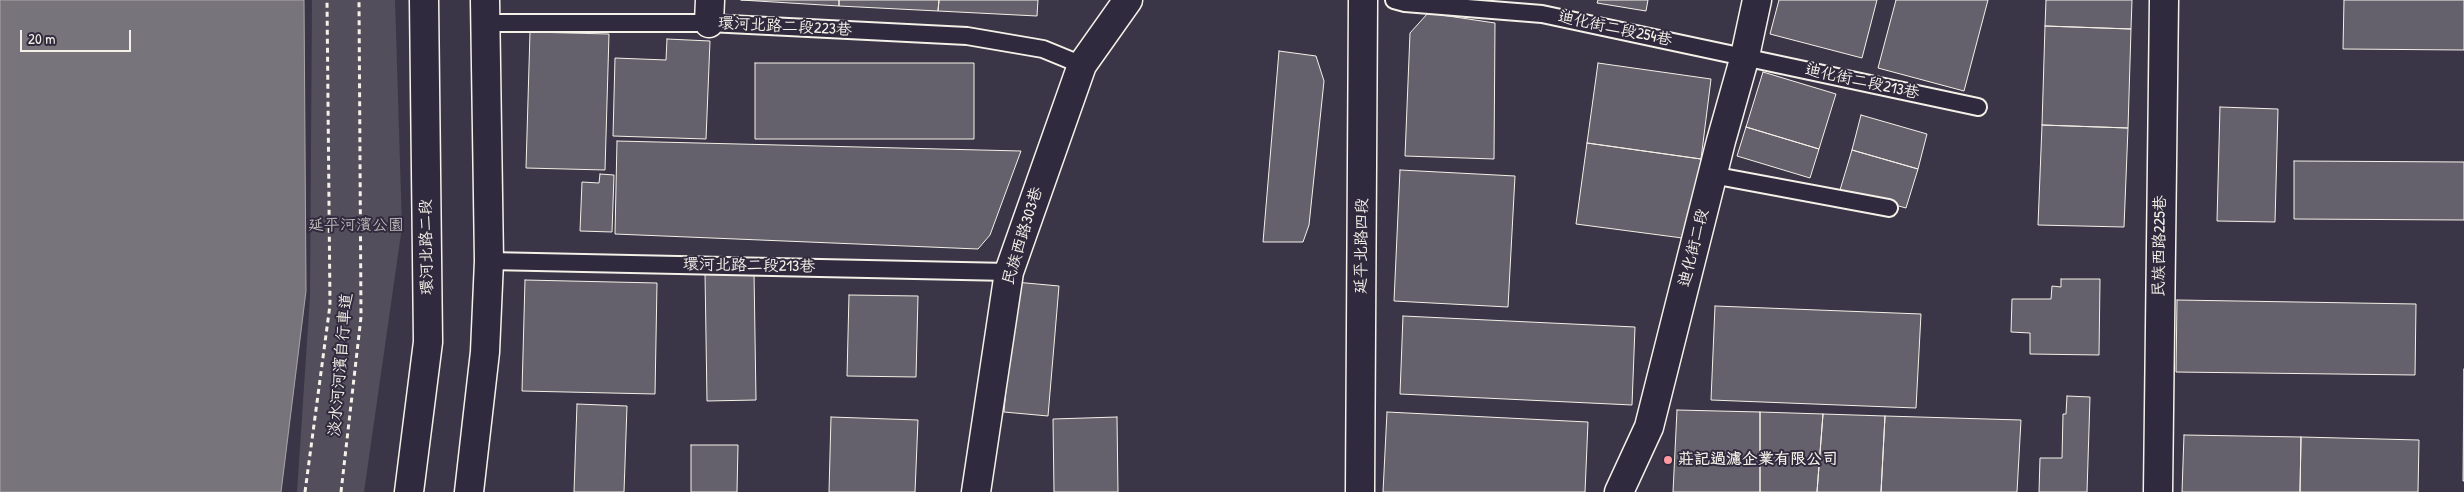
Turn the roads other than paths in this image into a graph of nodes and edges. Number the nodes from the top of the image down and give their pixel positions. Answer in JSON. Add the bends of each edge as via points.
{"nodes":[{"id":1,"x":424,"y":0,"type":"edge"},
{"id":2,"x":1128,"y":0,"type":"edge"},
{"id":3,"x":1363,"y":0,"type":"edge"},
{"id":4,"x":1394,"y":0,"type":"edge"},
{"id":5,"x":1757,"y":0,"type":"edge"},
{"id":6,"x":2164,"y":0,"type":"edge"},
{"id":7,"x":710,"y":11,"type":"edge"},
{"id":8,"x":485,"y":12,"type":"edge"},
{"id":9,"x":1745,"y":56,"type":"junction"},
{"id":10,"x":1082,"y":65,"type":"junction"},
{"id":11,"x":1978,"y":107,"type":"dead end"},
{"id":12,"x":1712,"y":175,"type":"junction"},
{"id":13,"x":1889,"y":208,"type":"dead end"},
{"id":14,"x":489,"y":261,"type":"junction"},
{"id":15,"x":1009,"y":272,"type":"junction"},
{"id":16,"x":409,"y":492,"type":"edge"},
{"id":17,"x":469,"y":492,"type":"edge"},
{"id":18,"x":976,"y":492,"type":"edge"},
{"id":19,"x":1360,"y":492,"type":"edge"},
{"id":20,"x":1619,"y":492,"type":"edge"},
{"id":21,"x":2158,"y":492,"type":"edge"}],
"edges":[{"from":1,"to":16,"type":"street","name":"環河北路二段","via":[[428,342]]},
{"from":2,"to":10,"type":"street","name":"民族西路303巷"},
{"from":3,"to":19,"type":"street","name":"延平北路四段"},
{"from":4,"to":9,"type":"lane","name":"迪化街二段254巷","via":[[1542,14]]},
{"from":5,"to":9,"type":"street","name":"迪化街二段"},
{"from":6,"to":21,"type":"street","name":"民族西路225巷"},
{"from":7,"to":8,"type":"lane","name":"環河北路二段223巷"},
{"from":7,"to":10,"type":"lane","name":"環河北路二段223巷","via":[[967,36],[1043,49]]},
{"from":8,"to":14,"type":"street"},
{"from":9,"to":11,"type":"lane","name":"迪化街二段213巷"},
{"from":9,"to":12,"type":"street","name":"迪化街二段"},
{"from":10,"to":15,"type":"street","name":"民族西路303巷"},
{"from":12,"to":13,"type":"lane"},
{"from":12,"to":20,"type":"street","name":"迪化街二段","via":[[1649,427]]},
{"from":14,"to":15,"type":"lane","name":"環河北路二段213巷"},
{"from":14,"to":17,"type":"street","via":[[485,352]]},
{"from":15,"to":18,"type":"street","name":"民族西路303巷"}]}
